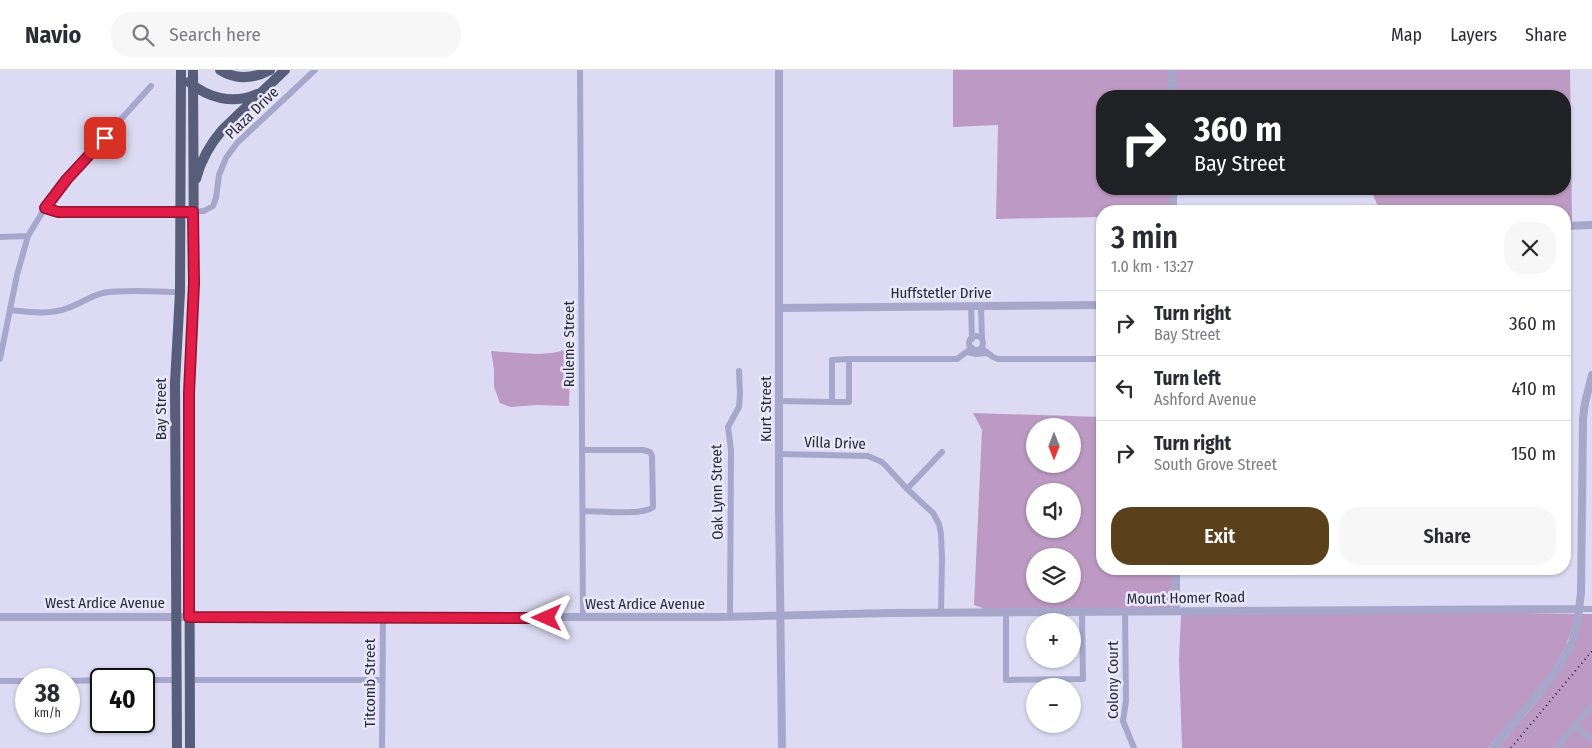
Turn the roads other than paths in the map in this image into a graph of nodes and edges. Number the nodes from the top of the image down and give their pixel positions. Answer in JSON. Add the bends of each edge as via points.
{"nodes":[{"id":1,"x":192,"y":70,"type":"edge"},
{"id":2,"x":220,"y":70,"type":"edge"},
{"id":3,"x":270,"y":70,"type":"edge"},
{"id":4,"x":286,"y":70,"type":"edge"},
{"id":5,"x":315,"y":70,"type":"edge"},
{"id":6,"x":580,"y":70,"type":"edge"},
{"id":7,"x":779,"y":70,"type":"edge"},
{"id":8,"x":1172,"y":70,"type":"edge"},
{"id":9,"x":180,"y":72,"type":"edge"},
{"id":10,"x":193,"y":85,"type":"junction"},
{"id":11,"x":151,"y":86,"type":"dead end"},
{"id":12,"x":264,"y":90,"type":"junction"},
{"id":13,"x":1172,"y":90,"type":"edge"},
{"id":14,"x":193,"y":192,"type":"junction"},
{"id":15,"x":45,"y":208,"type":"junction"},
{"id":16,"x":181,"y":212,"type":"junction"},
{"id":17,"x":193,"y":212,"type":"junction"},
{"id":18,"x":1592,"y":225,"type":"edge"},
{"id":19,"x":1571,"y":226,"type":"edge"},
{"id":20,"x":28,"y":236,"type":"junction"},
{"id":21,"x":0,"y":237,"type":"edge"},
{"id":22,"x":180,"y":292,"type":"junction"},
{"id":23,"x":1096,"y":305,"type":"edge"},
{"id":24,"x":971,"y":306,"type":"junction"},
{"id":25,"x":981,"y":306,"type":"junction"},
{"id":26,"x":779,"y":308,"type":"junction"},
{"id":27,"x":10,"y":310,"type":"junction"},
{"id":28,"x":971,"y":316,"type":"junction"},
{"id":29,"x":981,"y":316,"type":"junction"},
{"id":30,"x":972,"y":339,"type":"junction"},
{"id":31,"x":982,"y":339,"type":"junction"},
{"id":32,"x":982,"y":348,"type":"junction"},
{"id":33,"x":969,"y":350,"type":"junction"},
{"id":34,"x":987,"y":353,"type":"junction"},
{"id":35,"x":176,"y":357,"type":"junction"},
{"id":36,"x":189,"y":357,"type":"junction"},
{"id":37,"x":0,"y":359,"type":"edge"},
{"id":38,"x":1096,"y":359,"type":"edge"},
{"id":39,"x":849,"y":360,"type":"junction"},
{"id":40,"x":739,"y":370,"type":"dead end"},
{"id":41,"x":1592,"y":375,"type":"edge"},
{"id":42,"x":779,"y":401,"type":"junction"},
{"id":43,"x":832,"y":402,"type":"junction"},
{"id":44,"x":582,"y":450,"type":"junction"},
{"id":45,"x":942,"y":452,"type":"dead end"},
{"id":46,"x":779,"y":454,"type":"junction"},
{"id":47,"x":907,"y":489,"type":"junction"},
{"id":48,"x":189,"y":498,"type":"junction"},
{"id":49,"x":176,"y":499,"type":"junction"},
{"id":50,"x":583,"y":511,"type":"junction"},
{"id":51,"x":1176,"y":575,"type":"edge"},
{"id":52,"x":1580,"y":609,"type":"junction"},
{"id":53,"x":1592,"y":609,"type":"edge"},
{"id":54,"x":1176,"y":611,"type":"junction"},
{"id":55,"x":1082,"y":612,"type":"junction"},
{"id":56,"x":1125,"y":612,"type":"junction"},
{"id":57,"x":941,"y":613,"type":"junction"},
{"id":58,"x":1006,"y":613,"type":"junction"},
{"id":59,"x":781,"y":616,"type":"junction"},
{"id":60,"x":0,"y":617,"type":"edge"},
{"id":61,"x":176,"y":617,"type":"junction"},
{"id":62,"x":189,"y":617,"type":"junction"},
{"id":63,"x":730,"y":617,"type":"junction"},
{"id":64,"x":383,"y":618,"type":"junction"},
{"id":65,"x":583,"y":618,"type":"junction"},
{"id":66,"x":155,"y":680,"type":"edge"},
{"id":67,"x":176,"y":680,"type":"junction"},
{"id":68,"x":190,"y":680,"type":"junction"},
{"id":69,"x":382,"y":680,"type":"junction"},
{"id":70,"x":0,"y":681,"type":"edge"},
{"id":71,"x":15,"y":681,"type":"edge"},
{"id":72,"x":1592,"y":706,"type":"edge"},
{"id":73,"x":1575,"y":726,"type":"junction"},
{"id":74,"x":1592,"y":740,"type":"edge"},
{"id":75,"x":177,"y":748,"type":"edge"},
{"id":76,"x":190,"y":748,"type":"edge"},
{"id":77,"x":382,"y":748,"type":"edge"},
{"id":78,"x":782,"y":748,"type":"edge"},
{"id":79,"x":1134,"y":748,"type":"edge"},
{"id":80,"x":1493,"y":748,"type":"edge"},
{"id":81,"x":1556,"y":748,"type":"edge"}],
"edges":[{"from":1,"to":10,"type":"main road","name":"Bay Street"},
{"from":2,"to":3,"type":"main road","via":[[246,77]]},
{"from":4,"to":12,"type":"main road"},
{"from":5,"to":17,"type":"street","name":"Plaza Drive","via":[[237,143],[222,164],[215,203],[209,209]]},
{"from":6,"to":44,"type":"street","name":"Ruleme Street"},
{"from":7,"to":26,"type":"street","name":"Kurt Street"},
{"from":8,"to":13,"type":"street"},
{"from":9,"to":10,"type":"main road"},
{"from":9,"to":16,"type":"main road","name":"Bay Street"},
{"from":10,"to":12,"type":"main road","via":[[214,97],[227,99],[245,98]]},
{"from":10,"to":14,"type":"main road","name":"Bay Street"},
{"from":11,"to":15,"type":"street"},
{"from":12,"to":14,"type":"main road","via":[[215,138],[203,159]]},
{"from":14,"to":17,"type":"main road","name":"Bay Street"},
{"from":15,"to":16,"type":"street","name":"Plaza Drive","via":[[58,212]]},
{"from":15,"to":20,"type":"street"},
{"from":16,"to":17,"type":"street","name":"Plaza Drive"},
{"from":16,"to":22,"type":"main road","name":"Bay Street"},
{"from":17,"to":36,"type":"main road","name":"Bay Street","via":[[194,283]]},
{"from":18,"to":19,"type":"street"},
{"from":20,"to":21,"type":"street"},
{"from":20,"to":27,"type":"street"},
{"from":22,"to":27,"type":"street","via":[[110,292],[56,311]]},
{"from":22,"to":35,"type":"main road","name":"Bay Street"},
{"from":23,"to":25,"type":"street","name":"Huffstetler Drive"},
{"from":24,"to":25,"type":"street","name":"Huffstetler Drive"},
{"from":24,"to":26,"type":"street","name":"Huffstetler Drive"},
{"from":24,"to":28,"type":"street"},
{"from":25,"to":29,"type":"street"},
{"from":26,"to":42,"type":"street","name":"Kurt Street"},
{"from":27,"to":37,"type":"street"},
{"from":28,"to":29,"type":"street"},
{"from":28,"to":30,"type":"street"},
{"from":29,"to":31,"type":"street"},
{"from":30,"to":31,"type":"street"},
{"from":30,"to":33,"type":"street"},
{"from":31,"to":32,"type":"street"},
{"from":32,"to":33,"type":"street"},
{"from":32,"to":34,"type":"street"},
{"from":33,"to":34,"type":"street","via":[[976,354]]},
{"from":33,"to":39,"type":"street","via":[[957,359]]},
{"from":34,"to":38,"type":"street","via":[[998,360]]},
{"from":35,"to":36,"type":"street"},
{"from":35,"to":49,"type":"main road","name":"Bay Street"},
{"from":36,"to":48,"type":"main road","name":"Bay Street"},
{"from":39,"to":43,"type":"street","via":[[832,360]]},
{"from":39,"to":43,"type":"street","via":[[849,402]]},
{"from":40,"to":63,"type":"street","name":"Oak Lynn Street","via":[[739,407],[728,427],[731,467]]},
{"from":41,"to":52,"type":"street","via":[[1583,420]]},
{"from":42,"to":43,"type":"street"},
{"from":42,"to":46,"type":"street","name":"Kurt Street"},
{"from":44,"to":50,"type":"street","name":"Ruleme Street"},
{"from":44,"to":50,"type":"street","via":[[650,452],[653,507],[639,512]]},
{"from":45,"to":47,"type":"street"},
{"from":46,"to":47,"type":"street","name":"Villa Drive","via":[[868,456],[882,462]]},
{"from":46,"to":59,"type":"street","name":"Kurt Street"},
{"from":47,"to":57,"type":"street","name":"Villa Drive","via":[[933,513],[939,524]]},
{"from":48,"to":49,"type":"street"},
{"from":48,"to":62,"type":"main road","name":"Bay Street"},
{"from":49,"to":61,"type":"main road","name":"Bay Street"},
{"from":50,"to":65,"type":"street","name":"Ruleme Street"},
{"from":51,"to":54,"type":"street"},
{"from":52,"to":53,"type":"street","name":"Mount Homer Road"},
{"from":52,"to":54,"type":"street","name":"Mount Homer Road"},
{"from":52,"to":80,"type":"street","via":[[1572,642],[1561,663]]},
{"from":54,"to":56,"type":"street","name":"Mount Homer Road"},
{"from":55,"to":56,"type":"street","name":"Mount Homer Road"},
{"from":55,"to":58,"type":"street","name":"Mount Homer Road"},
{"from":55,"to":58,"type":"street","via":[[1083,679],[1006,680]]},
{"from":56,"to":79,"type":"street","name":"Colony Court","via":[[1126,701],[1123,721]]},
{"from":57,"to":58,"type":"street","name":"Mount Homer Road"},
{"from":57,"to":59,"type":"street","name":"Mount Homer Road"},
{"from":59,"to":63,"type":"street","name":"West Ardice Avenue"},
{"from":59,"to":78,"type":"street","name":"Kurt Street"},
{"from":60,"to":61,"type":"street","name":"West Ardice Avenue"},
{"from":61,"to":62,"type":"street","name":"West Ardice Avenue"},
{"from":61,"to":67,"type":"main road","name":"Bay Street"},
{"from":62,"to":64,"type":"street","name":"West Ardice Avenue"},
{"from":62,"to":68,"type":"main road","name":"Bay Street"},
{"from":63,"to":65,"type":"street","name":"West Ardice Avenue"},
{"from":64,"to":65,"type":"street","name":"West Ardice Avenue"},
{"from":64,"to":69,"type":"street","name":"Titcomb Street"},
{"from":66,"to":67,"type":"street"},
{"from":67,"to":75,"type":"main road","name":"Bay Street"},
{"from":68,"to":69,"type":"street"},
{"from":68,"to":76,"type":"main road","name":"Bay Street"},
{"from":69,"to":77,"type":"street","name":"Titcomb Street"},
{"from":70,"to":71,"type":"street"},
{"from":72,"to":73,"type":"street"},
{"from":73,"to":74,"type":"street"},
{"from":73,"to":81,"type":"street"}]}
